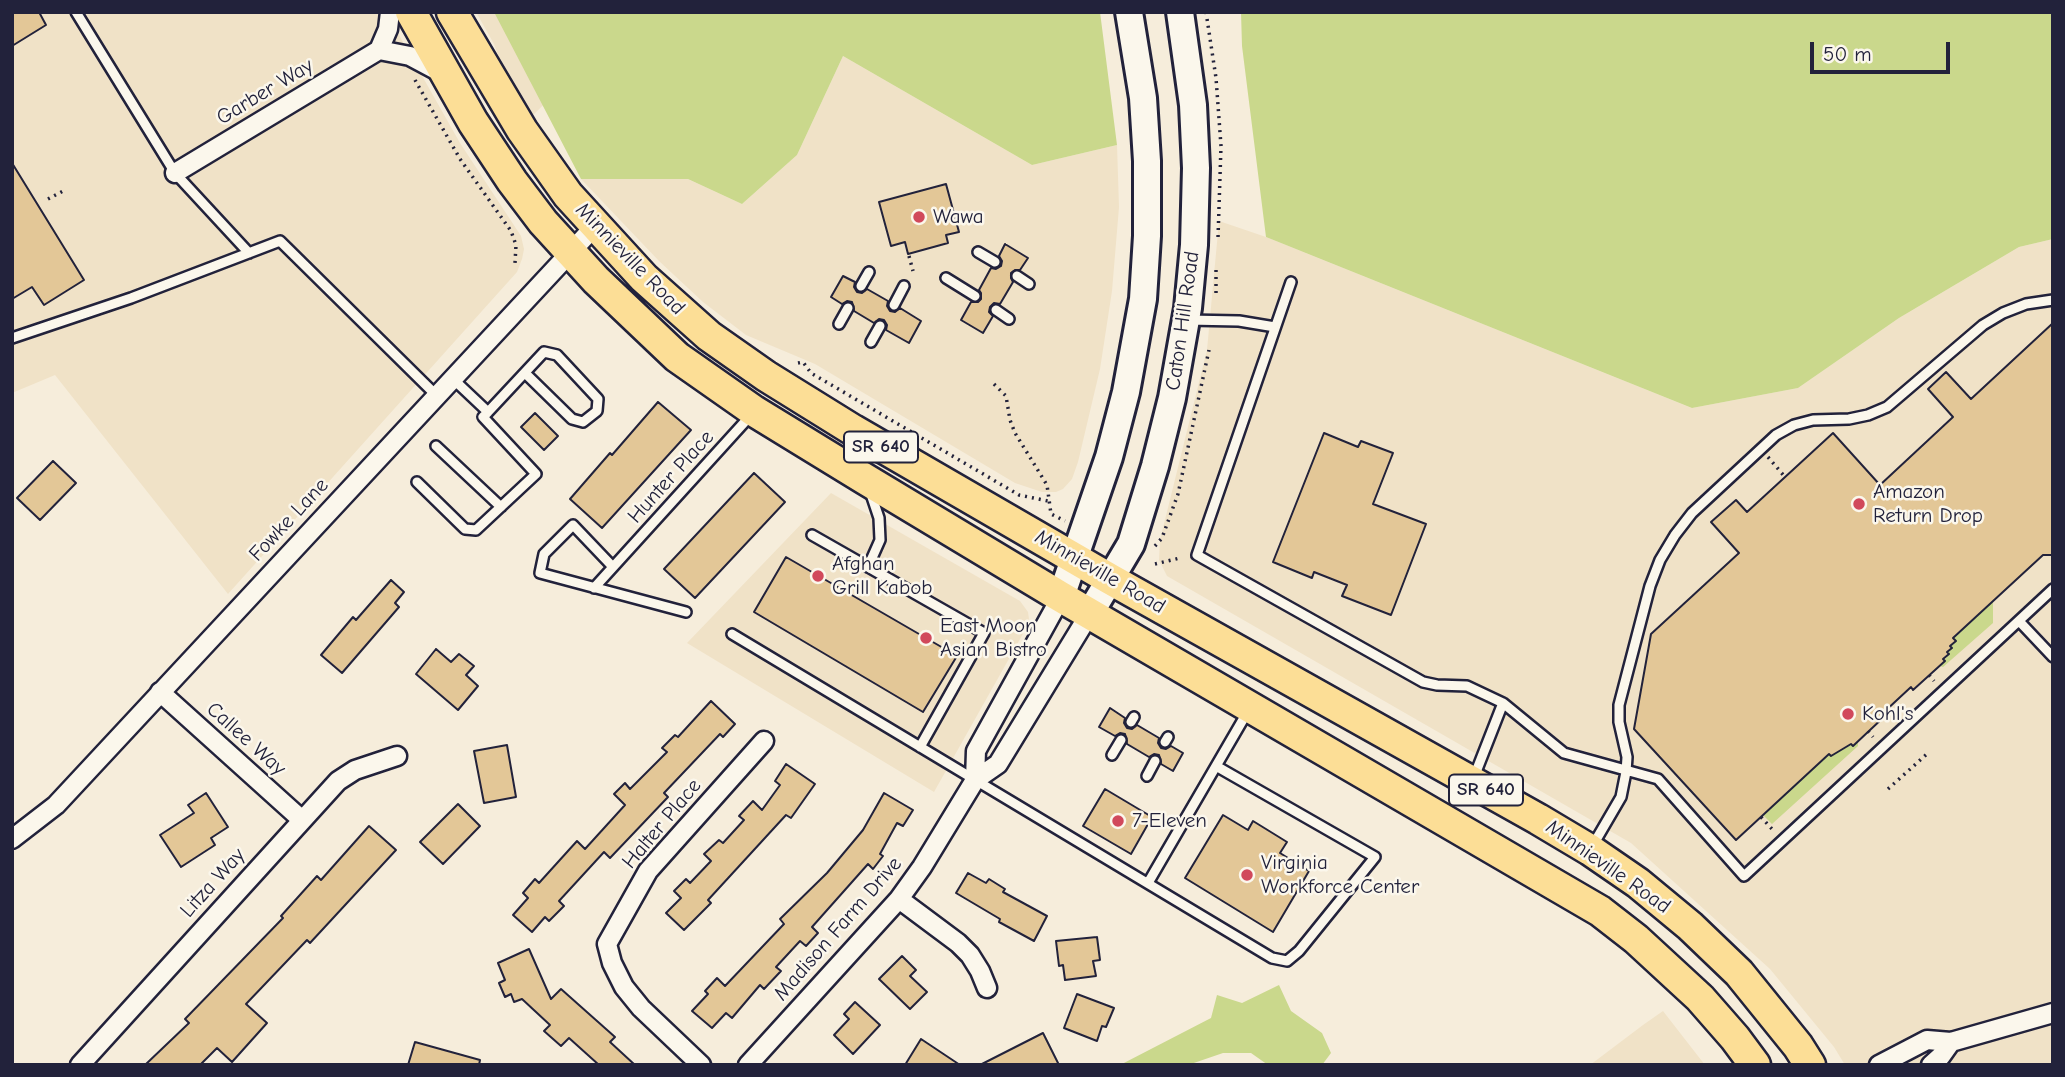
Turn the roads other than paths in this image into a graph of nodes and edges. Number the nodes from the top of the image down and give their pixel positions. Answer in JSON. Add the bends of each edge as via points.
{"nodes":[{"id":1,"x":76,"y":12,"type":"edge"},
{"id":2,"x":390,"y":12,"type":"edge"},
{"id":3,"x":411,"y":12,"type":"edge"},
{"id":4,"x":452,"y":12,"type":"edge"},
{"id":5,"x":1129,"y":12,"type":"edge"},
{"id":6,"x":1180,"y":12,"type":"edge"},
{"id":7,"x":379,"y":50,"type":"junction"},
{"id":8,"x":448,"y":78,"type":"junction"},
{"id":9,"x":175,"y":173,"type":"junction"},
{"id":10,"x":595,"y":226,"type":"junction"},
{"id":11,"x":978,"y":251,"type":"dead end"},
{"id":12,"x":570,"y":252,"type":"junction"},
{"id":13,"x":249,"y":253,"type":"junction"},
{"id":14,"x":995,"y":262,"type":"dead end"},
{"id":15,"x":870,"y":272,"type":"dead end"},
{"id":16,"x":1017,"y":276,"type":"dead end"},
{"id":17,"x":946,"y":278,"type":"dead end"},
{"id":18,"x":1291,"y":282,"type":"dead end"},
{"id":19,"x":1029,"y":284,"type":"dead end"},
{"id":20,"x":861,"y":286,"type":"dead end"},
{"id":21,"x":904,"y":286,"type":"dead end"},
{"id":22,"x":975,"y":296,"type":"dead end"},
{"id":23,"x":2053,"y":300,"type":"edge"},
{"id":24,"x":894,"y":304,"type":"dead end"},
{"id":25,"x":848,"y":308,"type":"dead end"},
{"id":26,"x":996,"y":310,"type":"dead end"},
{"id":27,"x":1010,"y":319,"type":"dead end"},
{"id":28,"x":1185,"y":320,"type":"junction"},
{"id":29,"x":839,"y":324,"type":"dead end"},
{"id":30,"x":880,"y":326,"type":"dead end"},
{"id":31,"x":1275,"y":327,"type":"junction"},
{"id":32,"x":12,"y":338,"type":"edge"},
{"id":33,"x":871,"y":342,"type":"dead end"},
{"id":34,"x":525,"y":373,"type":"junction"},
{"id":35,"x":452,"y":378,"type":"junction"},
{"id":36,"x":436,"y":395,"type":"junction"},
{"id":37,"x":754,"y":411,"type":"junction"},
{"id":38,"x":488,"y":412,"type":"junction"},
{"id":39,"x":436,"y":446,"type":"dead end"},
{"id":40,"x":843,"y":466,"type":"junction"},
{"id":41,"x":417,"y":482,"type":"dead end"},
{"id":42,"x":501,"y":507,"type":"junction"},
{"id":43,"x":812,"y":535,"type":"dead end"},
{"id":44,"x":1076,"y":559,"type":"junction"},
{"id":45,"x":613,"y":567,"type":"junction"},
{"id":46,"x":869,"y":567,"type":"junction"},
{"id":47,"x":1110,"y":579,"type":"junction"},
{"id":48,"x":594,"y":588,"type":"junction"},
{"id":49,"x":2053,"y":589,"type":"edge"},
{"id":50,"x":1061,"y":597,"type":"junction"},
{"id":51,"x":686,"y":612,"type":"dead end"},
{"id":52,"x":1090,"y":613,"type":"junction"},
{"id":53,"x":2019,"y":621,"type":"junction"},
{"id":54,"x":732,"y":635,"type":"dead end"},
{"id":55,"x":2053,"y":657,"type":"edge"},
{"id":56,"x":160,"y":692,"type":"junction"},
{"id":57,"x":1503,"y":703,"type":"junction"},
{"id":58,"x":1251,"y":706,"type":"junction"},
{"id":59,"x":1121,"y":740,"type":"dead end"},
{"id":60,"x":764,"y":741,"type":"dead end"},
{"id":61,"x":920,"y":747,"type":"junction"},
{"id":62,"x":1112,"y":755,"type":"dead end"},
{"id":63,"x":397,"y":756,"type":"dead end"},
{"id":64,"x":1155,"y":761,"type":"dead end"},
{"id":65,"x":1216,"y":766,"type":"junction"},
{"id":66,"x":1626,"y":772,"type":"junction"},
{"id":67,"x":1147,"y":776,"type":"dead end"},
{"id":68,"x":975,"y":780,"type":"junction"},
{"id":69,"x":1472,"y":782,"type":"junction"},
{"id":70,"x":302,"y":820,"type":"junction"},
{"id":71,"x":12,"y":839,"type":"edge"},
{"id":72,"x":1590,"y":850,"type":"junction"},
{"id":73,"x":1148,"y":883,"type":"junction"},
{"id":74,"x":899,"y":899,"type":"junction"},
{"id":75,"x":987,"y":988,"type":"dead end"},
{"id":76,"x":2053,"y":1013,"type":"edge"},
{"id":77,"x":1951,"y":1042,"type":"junction"},
{"id":78,"x":80,"y":1065,"type":"edge"},
{"id":79,"x":701,"y":1065,"type":"edge"},
{"id":80,"x":748,"y":1065,"type":"edge"},
{"id":81,"x":1755,"y":1065,"type":"edge"},
{"id":82,"x":1810,"y":1065,"type":"edge"},
{"id":83,"x":1879,"y":1065,"type":"edge"},
{"id":84,"x":1931,"y":1065,"type":"edge"}],
"edges":[{"from":1,"to":9,"type":"lane"},
{"from":2,"to":7,"type":"street"},
{"from":3,"to":8,"type":"main road","name":"Minnieville Road","number":"SR 640"},
{"from":4,"to":10,"type":"main road","name":"Minnieville Road","number":"SR 640","via":[[522,131]]},
{"from":5,"to":44,"type":"main road","name":"Caton Hill Road","via":[[1143,98],[1147,160],[1143,299],[1126,392]]},
{"from":6,"to":28,"type":"main road","name":"Caton Hill Road","via":[[1196,168],[1194,245]]},
{"from":7,"to":8,"type":"street","via":[[411,55]]},
{"from":7,"to":9,"type":"street","name":"Garber Way"},
{"from":8,"to":12,"type":"main road","name":"Minnieville Road","number":"SR 640","via":[[512,181]]},
{"from":9,"to":13,"type":"lane"},
{"from":10,"to":12,"type":"street","name":"Fowke Lane"},
{"from":10,"to":44,"type":"main road","name":"Minnieville Road","number":"SR 640","via":[[673,306],[766,376]]},
{"from":11,"to":14,"type":"lane"},
{"from":12,"to":35,"type":"street","name":"Fowke Lane"},
{"from":12,"to":37,"type":"main road","name":"Minnieville Road","number":"SR 640","via":[[662,345]]},
{"from":13,"to":32,"type":"lane"},
{"from":13,"to":36,"type":"lane","via":[[280,241]]},
{"from":15,"to":20,"type":"lane"},
{"from":16,"to":19,"type":"lane"},
{"from":17,"to":22,"type":"lane"},
{"from":18,"to":31,"type":"lane"},
{"from":21,"to":24,"type":"lane"},
{"from":23,"to":66,"type":"lane","via":[[2026,304],[1983,325],[1887,407],[1849,419],[1813,420],[1776,435],[1692,513],[1660,560],[1650,586],[1619,705]]},
{"from":25,"to":29,"type":"lane"},
{"from":26,"to":27,"type":"lane"},
{"from":28,"to":31,"type":"lane"},
{"from":28,"to":47,"type":"main road","name":"Caton Hill Road","via":[[1155,466],[1131,544]]},
{"from":30,"to":33,"type":"lane"},
{"from":31,"to":57,"type":"lane","via":[[1197,555],[1423,682],[1467,686]]},
{"from":34,"to":34,"type":"lane","via":[[544,352],[556,355],[598,399],[597,411],[583,422],[572,419]]},
{"from":34,"to":38,"type":"lane"},
{"from":35,"to":36,"type":"street","name":"Fowke Lane"},
{"from":35,"to":38,"type":"lane"},
{"from":36,"to":56,"type":"street","name":"Fowke Lane"},
{"from":37,"to":40,"type":"main road","name":"Minnieville Road","number":"SR 640"},
{"from":37,"to":45,"type":"lane","name":"Hunter Place"},
{"from":38,"to":42,"type":"lane","via":[[483,417],[536,474]]},
{"from":39,"to":42,"type":"lane"},
{"from":40,"to":46,"type":"lane","via":[[862,482],[877,507],[880,540]]},
{"from":40,"to":50,"type":"main road","name":"Minnieville Road","number":"SR 640"},
{"from":41,"to":42,"type":"lane","via":[[466,529],[476,530]]},
{"from":43,"to":46,"type":"lane"},
{"from":44,"to":47,"type":"main road","name":"Minnieville Road","number":"SR 640"},
{"from":44,"to":50,"type":"main road","name":"Caton Hill Road"},
{"from":45,"to":48,"type":"lane","name":"Hunter Place"},
{"from":45,"to":48,"type":"lane","via":[[573,525],[544,554],[540,573]]},
{"from":46,"to":61,"type":"lane","via":[[984,633]]},
{"from":47,"to":52,"type":"main road","name":"Caton Hill Road"},
{"from":47,"to":69,"type":"main road","name":"Minnieville Road","number":"SR 640"},
{"from":48,"to":51,"type":"lane"},
{"from":49,"to":53,"type":"lane"},
{"from":50,"to":52,"type":"main road","name":"Minnieville Road","number":"SR 640"},
{"from":50,"to":68,"type":"street","name":"Madison Farm Drive","via":[[976,751]]},
{"from":52,"to":58,"type":"main road","name":"Minnieville Road","number":"SR 640"},
{"from":52,"to":68,"type":"street","name":"Madison Farm Drive","via":[[998,764]]},
{"from":53,"to":55,"type":"lane"},
{"from":53,"to":66,"type":"lane","via":[[1744,876],[1658,779]]},
{"from":54,"to":61,"type":"lane"},
{"from":56,"to":70,"type":"street","name":"Callee Way"},
{"from":56,"to":71,"type":"street","name":"Fowke Lane","via":[[56,805]]},
{"from":57,"to":66,"type":"lane","via":[[1564,753]]},
{"from":57,"to":69,"type":"lane"},
{"from":58,"to":65,"type":"lane"},
{"from":58,"to":81,"type":"main road","name":"Minnieville Road","number":"SR 640","via":[[1600,911],[1700,998]]},
{"from":59,"to":62,"type":"lane"},
{"from":60,"to":79,"type":"street","name":"Halter Place","via":[[649,871],[607,944],[624,987],[641,1009]]},
{"from":61,"to":68,"type":"lane"},
{"from":63,"to":70,"type":"street","name":"Litza Way","via":[[338,781]]},
{"from":64,"to":67,"type":"lane"},
{"from":65,"to":73,"type":"lane"},
{"from":65,"to":73,"type":"lane","via":[[1376,857],[1299,951],[1283,962]]},
{"from":66,"to":72,"type":"lane","via":[[1621,797]]},
{"from":68,"to":73,"type":"lane"},
{"from":68,"to":74,"type":"street","name":"Madison Farm Drive"},
{"from":69,"to":72,"type":"main road","name":"Minnieville Road","number":"SR 640"},
{"from":70,"to":78,"type":"street","name":"Litza Way"},
{"from":72,"to":82,"type":"main road","name":"Minnieville Road","number":"SR 640","via":[[1638,883],[1738,972]]},
{"from":74,"to":75,"type":"street","via":[[970,955]]},
{"from":74,"to":80,"type":"street","name":"Madison Farm Drive"},
{"from":76,"to":77,"type":"street"},
{"from":77,"to":83,"type":"street","via":[[1927,1040]]},
{"from":77,"to":84,"type":"street"}]}
